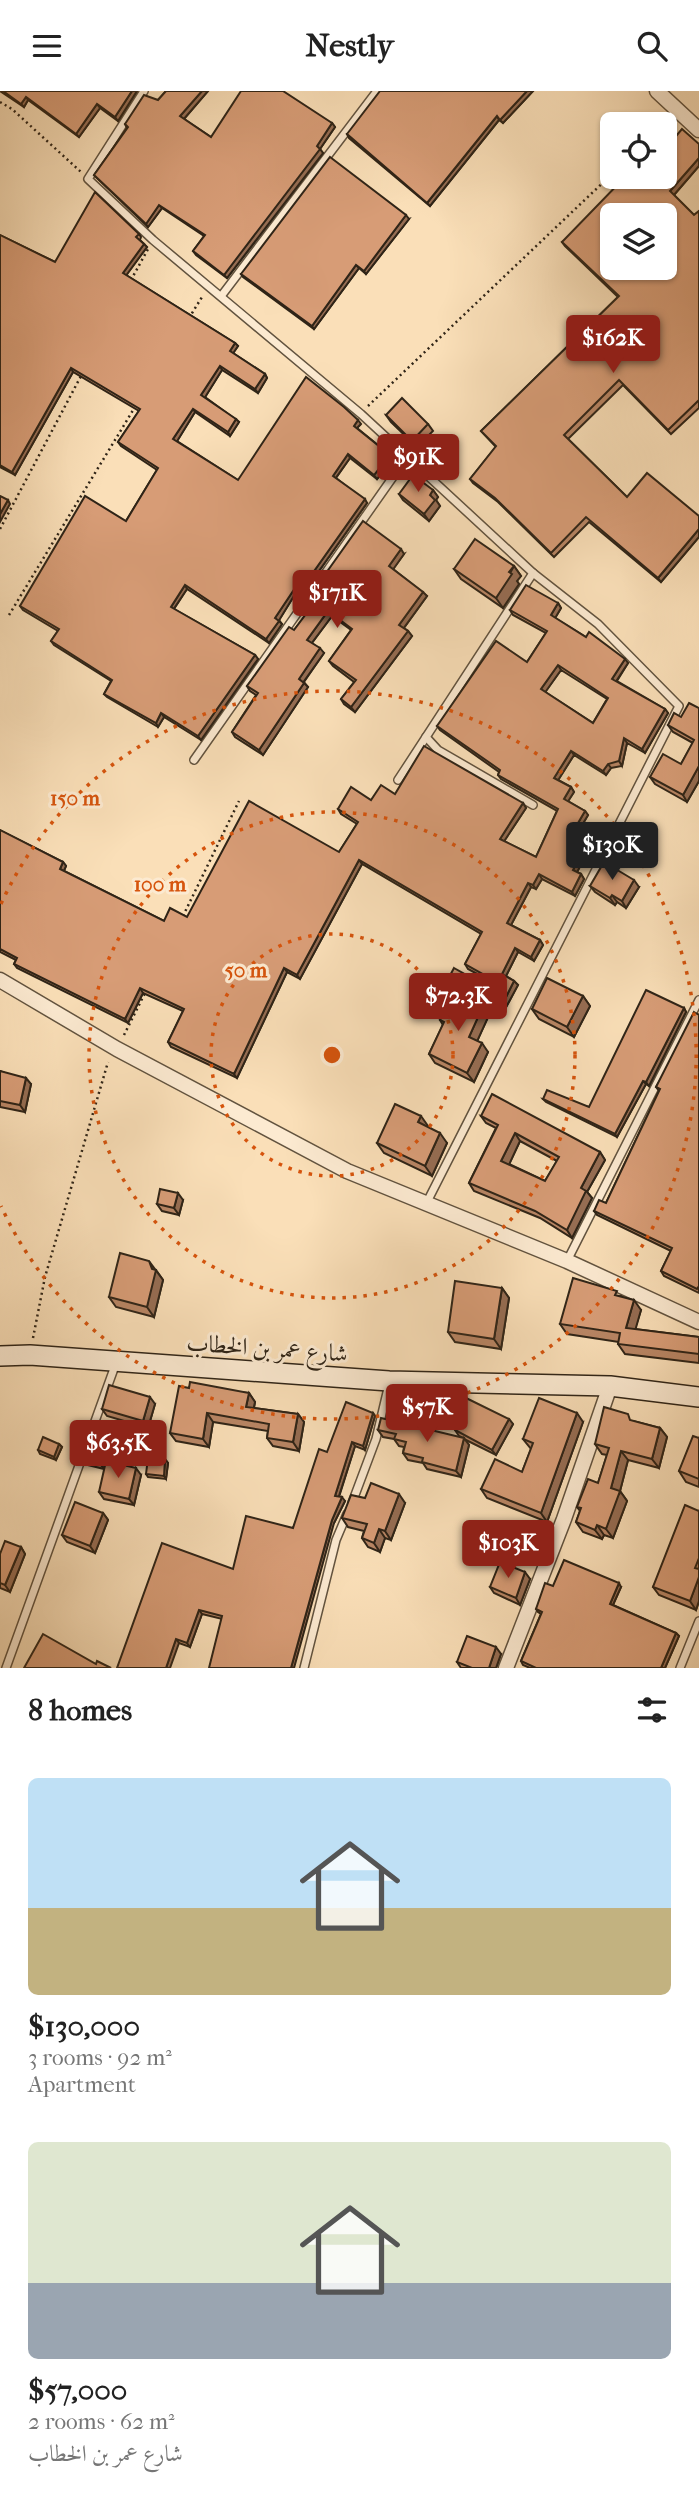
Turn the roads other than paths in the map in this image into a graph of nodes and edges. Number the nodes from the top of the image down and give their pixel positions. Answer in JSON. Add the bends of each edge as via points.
{"nodes":[{"id":1,"x":144,"y":91,"type":"edge"},
{"id":2,"x":377,"y":91,"type":"edge"},
{"id":3,"x":657,"y":91,"type":"edge"},
{"id":4,"x":699,"y":130,"type":"edge"},
{"id":5,"x":222,"y":295,"type":"junction"},
{"id":6,"x":407,"y":457,"type":"junction"},
{"id":7,"x":533,"y":573,"type":"junction"},
{"id":8,"x":426,"y":737,"type":"junction"},
{"id":9,"x":194,"y":760,"type":"dead end"},
{"id":10,"x":398,"y":780,"type":"dead end"},
{"id":11,"x":533,"y":805,"type":"dead end"},
{"id":12,"x":0,"y":979,"type":"edge"},
{"id":13,"x":699,"y":1000,"type":"edge"},
{"id":14,"x":427,"y":1202,"type":"junction"},
{"id":15,"x":567,"y":1261,"type":"junction"},
{"id":16,"x":699,"y":1322,"type":"edge"},
{"id":17,"x":0,"y":1356,"type":"edge"},
{"id":18,"x":116,"y":1363,"type":"junction"},
{"id":19,"x":389,"y":1381,"type":"junction"},
{"id":20,"x":610,"y":1386,"type":"junction"},
{"id":21,"x":699,"y":1397,"type":"edge"},
{"id":22,"x":699,"y":1621,"type":"edge"},
{"id":23,"x":6,"y":1668,"type":"edge"},
{"id":24,"x":304,"y":1668,"type":"edge"},
{"id":25,"x":506,"y":1668,"type":"edge"},
{"id":26,"x":680,"y":1668,"type":"edge"}],
"edges":[{"from":1,"to":5,"type":"lane","via":[[88,179],[153,240]]},
{"from":2,"to":5,"type":"lane"},
{"from":3,"to":4,"type":"street"},
{"from":5,"to":6,"type":"lane"},
{"from":6,"to":7,"type":"lane"},
{"from":6,"to":9,"type":"lane"},
{"from":7,"to":8,"type":"lane"},
{"from":7,"to":14,"type":"lane","via":[[598,624],[679,706]]},
{"from":8,"to":10,"type":"lane"},
{"from":8,"to":11,"type":"lane","via":[[438,750]]},
{"from":12,"to":14,"type":"street","via":[[117,1049],[347,1171]]},
{"from":13,"to":15,"type":"lane"},
{"from":14,"to":15,"type":"street"},
{"from":15,"to":16,"type":"street"},
{"from":17,"to":18,"type":"main road","name":"شارع عمر بن الخطاب"},
{"from":18,"to":19,"type":"main road","name":"شارع عمر بن الخطاب"},
{"from":18,"to":23,"type":"lane"},
{"from":19,"to":20,"type":"main road","name":"شارع عمر بن الخطاب"},
{"from":19,"to":24,"type":"lane","via":[[376,1439],[336,1539]]},
{"from":20,"to":21,"type":"main road","name":"شارع عمر بن الخطاب"},
{"from":20,"to":25,"type":"street"},
{"from":22,"to":26,"type":"lane"}]}
